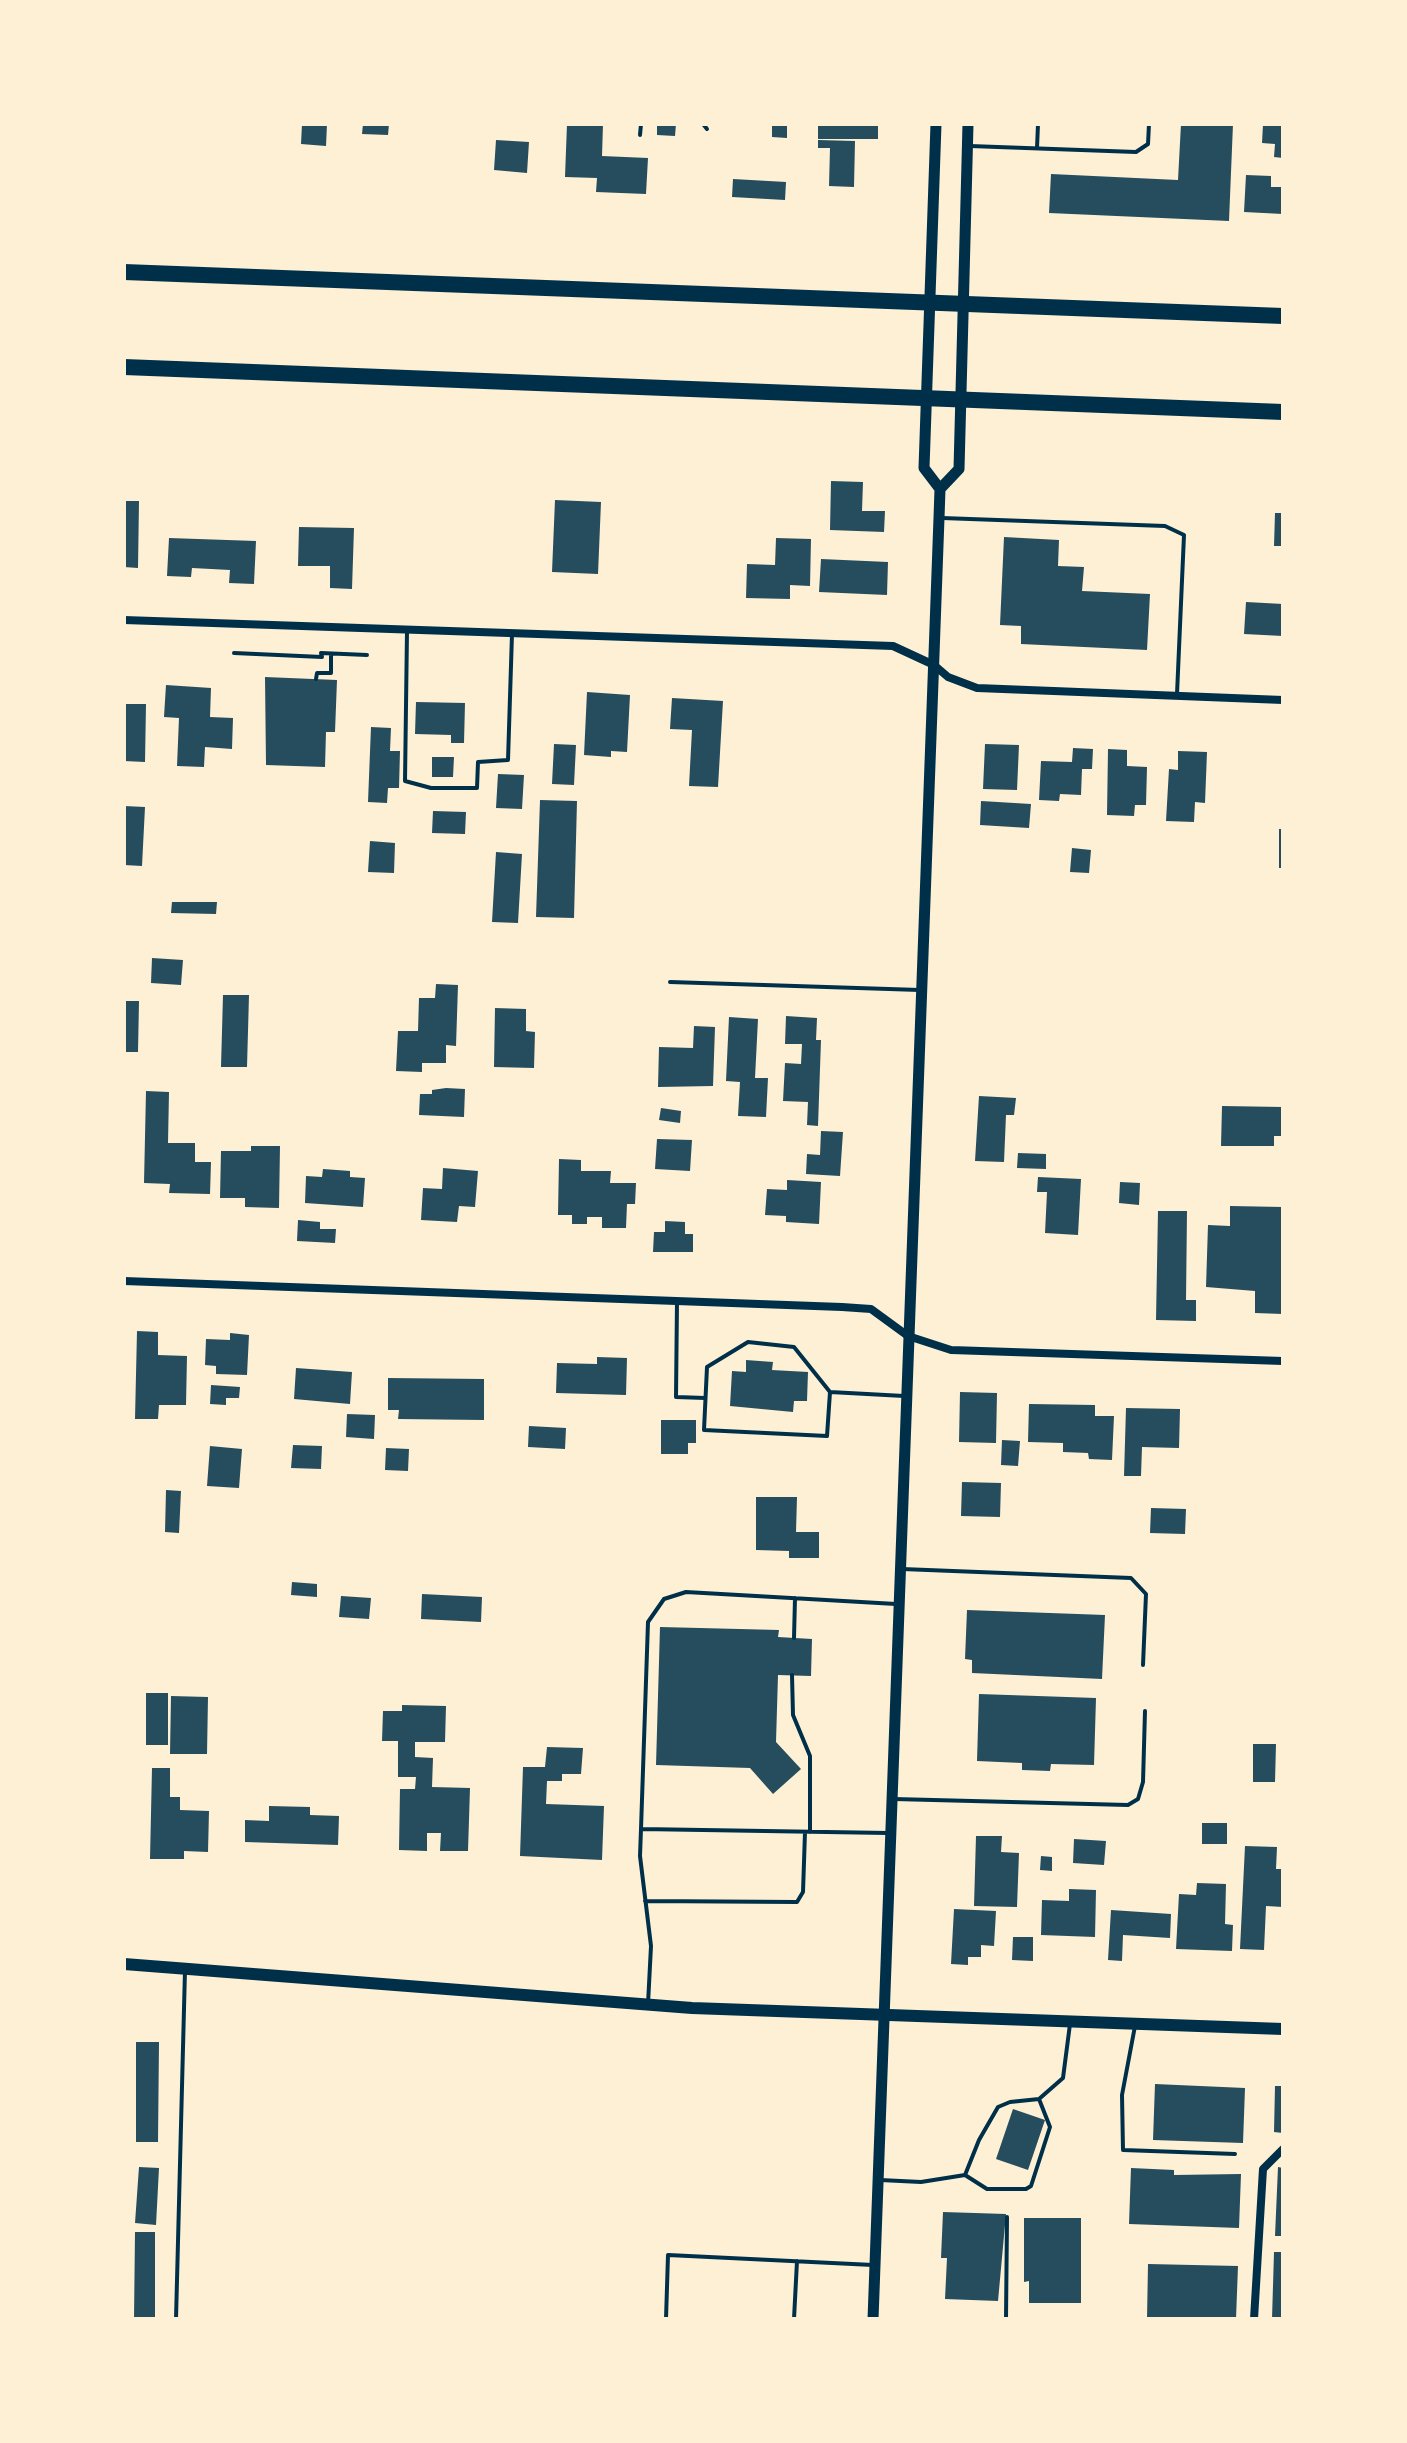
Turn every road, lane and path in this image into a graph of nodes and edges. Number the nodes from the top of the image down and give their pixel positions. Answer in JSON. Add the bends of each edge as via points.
{"nodes":[{"id":1,"x":641,"y":124,"type":"edge"},
{"id":2,"x":936,"y":124,"type":"edge"},
{"id":3,"x":968,"y":124,"type":"edge"},
{"id":4,"x":1038,"y":124,"type":"edge"},
{"id":5,"x":1149,"y":124,"type":"edge"},
{"id":6,"x":640,"y":135,"type":"dead end"},
{"id":7,"x":967,"y":146,"type":"junction"},
{"id":8,"x":1037,"y":148,"type":"junction"},
{"id":9,"x":124,"y":272,"type":"edge"},
{"id":10,"x":1283,"y":316,"type":"edge"},
{"id":11,"x":124,"y":367,"type":"edge"},
{"id":12,"x":1283,"y":412,"type":"edge"},
{"id":13,"x":940,"y":489,"type":"junction"},
{"id":14,"x":939,"y":518,"type":"junction"},
{"id":15,"x":124,"y":620,"type":"edge"},
{"id":16,"x":407,"y":630,"type":"junction"},
{"id":17,"x":512,"y":634,"type":"junction"},
{"id":18,"x":234,"y":653,"type":"dead end"},
{"id":19,"x":331,"y":654,"type":"junction"},
{"id":20,"x":367,"y":655,"type":"dead end"},
{"id":21,"x":934,"y":665,"type":"junction"},
{"id":22,"x":316,"y":679,"type":"dead end"},
{"id":23,"x":1176,"y":696,"type":"junction"},
{"id":24,"x":1283,"y":700,"type":"edge"},
{"id":25,"x":670,"y":982,"type":"dead end"},
{"id":26,"x":922,"y":990,"type":"junction"},
{"id":27,"x":124,"y":1281,"type":"edge"},
{"id":28,"x":677,"y":1301,"type":"junction"},
{"id":29,"x":908,"y":1336,"type":"junction"},
{"id":30,"x":1283,"y":1361,"type":"edge"},
{"id":31,"x":830,"y":1392,"type":"junction"},
{"id":32,"x":906,"y":1396,"type":"junction"},
{"id":33,"x":705,"y":1398,"type":"junction"},
{"id":34,"x":900,"y":1569,"type":"junction"},
{"id":35,"x":795,"y":1598,"type":"junction"},
{"id":36,"x":899,"y":1604,"type":"junction"},
{"id":37,"x":794,"y":1638,"type":"dead end"},
{"id":38,"x":1143,"y":1665,"type":"dead end"},
{"id":39,"x":792,"y":1675,"type":"dead end"},
{"id":40,"x":1145,"y":1711,"type":"dead end"},
{"id":41,"x":891,"y":1799,"type":"junction"},
{"id":42,"x":641,"y":1829,"type":"junction"},
{"id":43,"x":808,"y":1832,"type":"junction"},
{"id":44,"x":891,"y":1834,"type":"junction"},
{"id":45,"x":645,"y":1901,"type":"junction"},
{"id":46,"x":124,"y":1964,"type":"edge"},
{"id":47,"x":186,"y":1967,"type":"junction"},
{"id":48,"x":648,"y":2004,"type":"junction"},
{"id":49,"x":884,"y":2015,"type":"junction"},
{"id":50,"x":1071,"y":2021,"type":"junction"},
{"id":51,"x":1136,"y":2024,"type":"junction"},
{"id":52,"x":1283,"y":2029,"type":"edge"},
{"id":53,"x":1039,"y":2099,"type":"junction"},
{"id":54,"x":1283,"y":2149,"type":"edge"},
{"id":55,"x":1235,"y":2154,"type":"dead end"},
{"id":56,"x":965,"y":2175,"type":"junction"},
{"id":57,"x":878,"y":2180,"type":"junction"},
{"id":58,"x":1007,"y":2217,"type":"dead end"},
{"id":59,"x":797,"y":2261,"type":"junction"},
{"id":60,"x":875,"y":2265,"type":"junction"},
{"id":61,"x":176,"y":2319,"type":"edge"},
{"id":62,"x":666,"y":2319,"type":"edge"},
{"id":63,"x":794,"y":2319,"type":"edge"},
{"id":64,"x":873,"y":2319,"type":"edge"},
{"id":65,"x":1006,"y":2319,"type":"edge"},
{"id":66,"x":1254,"y":2319,"type":"edge"}],
"edges":[{"from":1,"to":6,"type":"lane"},
{"from":2,"to":13,"type":"street","via":[[924,468]]},
{"from":3,"to":7,"type":"street"},
{"from":4,"to":8,"type":"lane"},
{"from":5,"to":8,"type":"lane","via":[[1148,144],[1136,152]]},
{"from":7,"to":8,"type":"lane"},
{"from":7,"to":13,"type":"street","via":[[959,469]]},
{"from":9,"to":10,"type":"highway"},
{"from":11,"to":12,"type":"highway"},
{"from":13,"to":14,"type":"street"},
{"from":14,"to":21,"type":"street"},
{"from":14,"to":23,"type":"lane","via":[[1165,526],[1184,535]]},
{"from":15,"to":16,"type":"street"},
{"from":16,"to":17,"type":"street"},
{"from":16,"to":17,"type":"lane","via":[[405,781],[431,788],[477,788],[478,762],[508,760]]},
{"from":17,"to":21,"type":"street","via":[[893,646]]},
{"from":18,"to":19,"type":"path"},
{"from":19,"to":20,"type":"path"},
{"from":19,"to":22,"type":"path","via":[[331,673],[317,673]]},
{"from":21,"to":23,"type":"street","via":[[977,688]]},
{"from":21,"to":26,"type":"street"},
{"from":23,"to":24,"type":"street"},
{"from":25,"to":26,"type":"lane"},
{"from":26,"to":29,"type":"street"},
{"from":27,"to":28,"type":"street"},
{"from":28,"to":29,"type":"street","via":[[871,1309]]},
{"from":28,"to":33,"type":"lane","via":[[676,1397]]},
{"from":29,"to":30,"type":"street","via":[[951,1350]]},
{"from":29,"to":32,"type":"street"},
{"from":31,"to":32,"type":"lane"},
{"from":31,"to":33,"type":"lane","via":[[794,1347],[748,1342],[707,1367]]},
{"from":31,"to":33,"type":"lane","via":[[827,1436],[704,1430]]},
{"from":32,"to":34,"type":"street"},
{"from":34,"to":36,"type":"street"},
{"from":34,"to":38,"type":"lane","via":[[1131,1578],[1146,1594]]},
{"from":35,"to":36,"type":"lane"},
{"from":35,"to":37,"type":"lane"},
{"from":35,"to":42,"type":"lane","via":[[686,1592],[664,1599],[651,1612]]},
{"from":36,"to":41,"type":"street"},
{"from":39,"to":43,"type":"lane","via":[[793,1715],[810,1756]]},
{"from":40,"to":41,"type":"lane","via":[[1143,1782],[1138,1799],[1128,1805]]},
{"from":41,"to":44,"type":"street"},
{"from":42,"to":43,"type":"lane"},
{"from":42,"to":45,"type":"lane"},
{"from":43,"to":44,"type":"lane"},
{"from":43,"to":45,"type":"lane","via":[[803,1892],[797,1902]]},
{"from":44,"to":49,"type":"street"},
{"from":45,"to":48,"type":"lane","via":[[651,1946]]},
{"from":46,"to":47,"type":"main road"},
{"from":47,"to":48,"type":"main road"},
{"from":47,"to":61,"type":"lane"},
{"from":48,"to":49,"type":"main road"},
{"from":49,"to":50,"type":"main road"},
{"from":49,"to":57,"type":"street"},
{"from":50,"to":51,"type":"main road"},
{"from":50,"to":53,"type":"lane","via":[[1063,2078]]},
{"from":51,"to":52,"type":"main road"},
{"from":51,"to":55,"type":"lane","via":[[1122,2095],[1123,2150]]},
{"from":53,"to":56,"type":"lane","via":[[998,2107]]},
{"from":53,"to":56,"type":"lane","via":[[1050,2127],[1031,2186],[987,2189]]},
{"from":54,"to":66,"type":"street","via":[[1263,2169]]},
{"from":56,"to":57,"type":"lane","via":[[921,2182]]},
{"from":57,"to":60,"type":"street"},
{"from":58,"to":65,"type":"lane"},
{"from":59,"to":60,"type":"lane"},
{"from":59,"to":62,"type":"lane","via":[[668,2255]]},
{"from":59,"to":63,"type":"lane"},
{"from":60,"to":64,"type":"street"}]}
